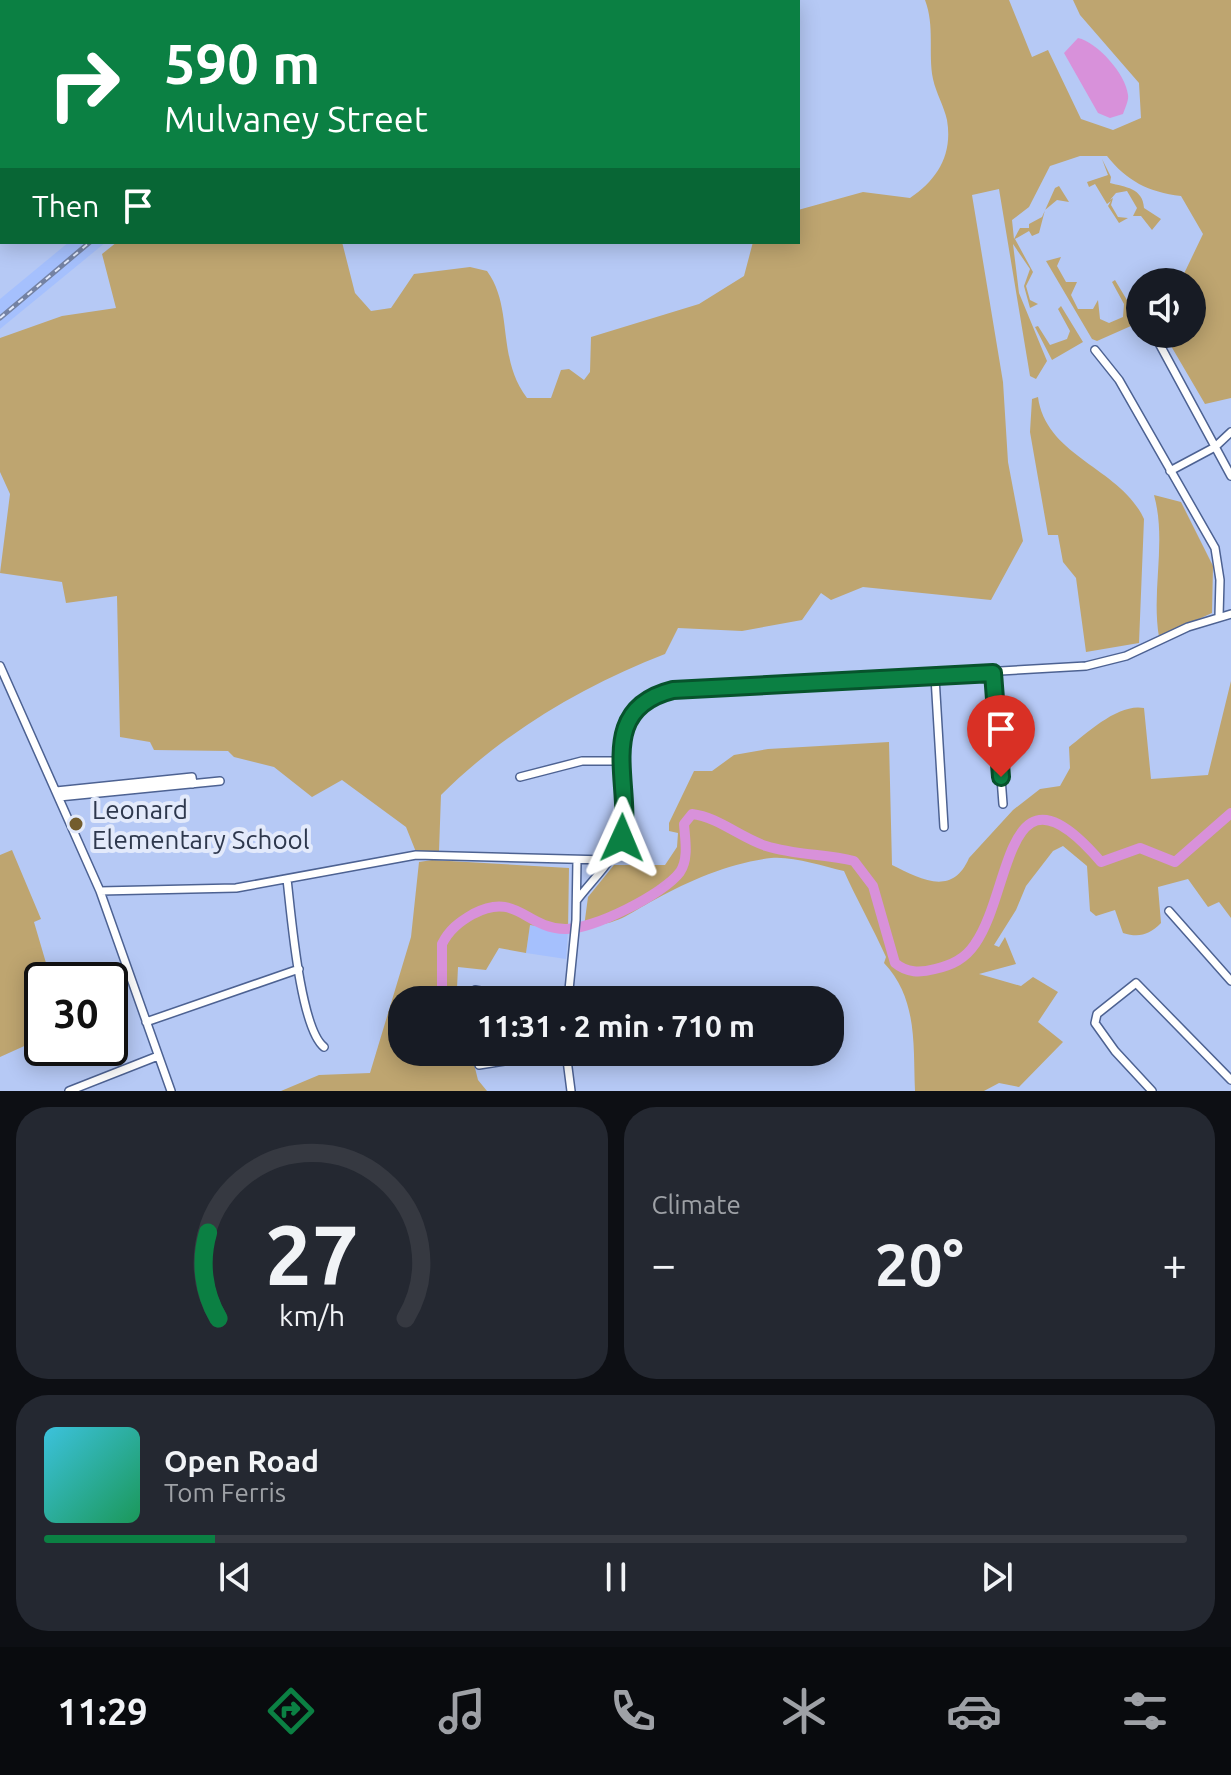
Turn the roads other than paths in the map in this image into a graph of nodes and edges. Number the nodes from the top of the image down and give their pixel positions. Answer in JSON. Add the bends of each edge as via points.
{"nodes":[{"id":1,"x":1162,"y":348,"type":"edge"},
{"id":2,"x":1095,"y":350,"type":"dead end"},
{"id":3,"x":1231,"y":432,"type":"edge"},
{"id":4,"x":1215,"y":447,"type":"junction"},
{"id":5,"x":1170,"y":471,"type":"junction"},
{"id":6,"x":1231,"y":476,"type":"edge"},
{"id":7,"x":1231,"y":614,"type":"edge"},
{"id":8,"x":1219,"y":616,"type":"junction"},
{"id":9,"x":0,"y":666,"type":"edge"},
{"id":10,"x":993,"y":673,"type":"junction"},
{"id":11,"x":935,"y":677,"type":"junction"},
{"id":12,"x":8,"y":684,"type":"junction"},
{"id":13,"x":0,"y":690,"type":"edge"},
{"id":14,"x":619,"y":761,"type":"junction"},
{"id":15,"x":520,"y":777,"type":"dead end"},
{"id":16,"x":220,"y":781,"type":"dead end"},
{"id":17,"x":193,"y":784,"type":"junction"},
{"id":18,"x":58,"y":794,"type":"junction"},
{"id":19,"x":1003,"y":804,"type":"dead end"},
{"id":20,"x":944,"y":827,"type":"dead end"},
{"id":21,"x":577,"y":860,"type":"junction"},
{"id":22,"x":607,"y":860,"type":"junction"},
{"id":23,"x":287,"y":879,"type":"junction"},
{"id":24,"x":100,"y":891,"type":"junction"},
{"id":25,"x":577,"y":900,"type":"junction"},
{"id":26,"x":1169,"y":911,"type":"dead end"},
{"id":27,"x":299,"y":969,"type":"junction"},
{"id":28,"x":1231,"y":981,"type":"edge"},
{"id":29,"x":570,"y":986,"type":"edge"},
{"id":30,"x":146,"y":1022,"type":"junction"},
{"id":31,"x":324,"y":1047,"type":"dead end"},
{"id":32,"x":158,"y":1056,"type":"junction"},
{"id":33,"x":567,"y":1066,"type":"edge"},
{"id":34,"x":1231,"y":1080,"type":"edge"},
{"id":35,"x":69,"y":1091,"type":"edge"},
{"id":36,"x":171,"y":1091,"type":"edge"},
{"id":37,"x":571,"y":1091,"type":"edge"},
{"id":38,"x":1152,"y":1091,"type":"edge"}],
"edges":[{"from":1,"to":4,"type":"street"},
{"from":2,"to":5,"type":"street","via":[[1119,380]]},
{"from":3,"to":4,"type":"street"},
{"from":4,"to":5,"type":"street"},
{"from":4,"to":6,"type":"street"},
{"from":5,"to":8,"type":"street","via":[[1215,548]]},
{"from":7,"to":8,"type":"street"},
{"from":8,"to":10,"type":"street","via":[[1107,662]]},
{"from":9,"to":12,"type":"street"},
{"from":10,"to":11,"type":"street"},
{"from":10,"to":19,"type":"street"},
{"from":11,"to":14,"type":"street","via":[[667,692],[649,700],[635,715]]},
{"from":11,"to":20,"type":"street"},
{"from":12,"to":13,"type":"street"},
{"from":12,"to":18,"type":"street"},
{"from":14,"to":15,"type":"street","via":[[582,761]]},
{"from":14,"to":22,"type":"street","via":[[624,827]]},
{"from":16,"to":17,"type":"street"},
{"from":17,"to":18,"type":"street"},
{"from":17,"to":18,"type":"street","via":[[192,777]]},
{"from":18,"to":24,"type":"street"},
{"from":21,"to":22,"type":"street"},
{"from":21,"to":23,"type":"street","via":[[416,855]]},
{"from":21,"to":25,"type":"street"},
{"from":22,"to":25,"type":"street"},
{"from":23,"to":24,"type":"street","via":[[223,889]]},
{"from":23,"to":27,"type":"street"},
{"from":24,"to":30,"type":"street"},
{"from":25,"to":29,"type":"street"},
{"from":26,"to":28,"type":"street"},
{"from":27,"to":30,"type":"street"},
{"from":27,"to":31,"type":"street","via":[[312,1029]]},
{"from":30,"to":32,"type":"street"},
{"from":32,"to":35,"type":"street"},
{"from":32,"to":36,"type":"street"},
{"from":33,"to":37,"type":"street"},
{"from":34,"to":38,"type":"street","via":[[1136,983],[1100,1012],[1096,1026]]}]}
